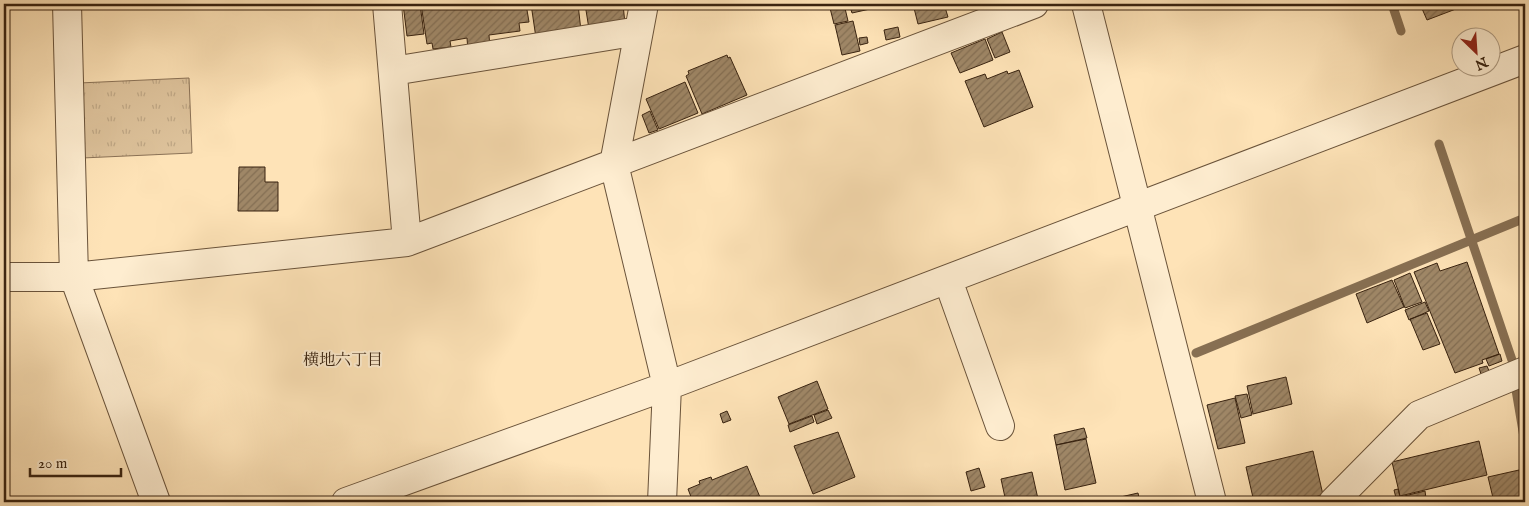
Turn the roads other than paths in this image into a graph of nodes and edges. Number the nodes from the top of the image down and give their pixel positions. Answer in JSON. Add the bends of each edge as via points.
{"nodes":[{"id":1,"x":67,"y":4,"type":"edge"},
{"id":2,"x":387,"y":4,"type":"edge"},
{"id":3,"x":644,"y":4,"type":"edge"},
{"id":4,"x":1034,"y":4,"type":"edge"},
{"id":5,"x":1086,"y":4,"type":"edge"},
{"id":6,"x":639,"y":31,"type":"junction"},
{"id":7,"x":1525,"y":59,"type":"edge"},
{"id":8,"x":393,"y":71,"type":"junction"},
{"id":9,"x":614,"y":164,"type":"junction"},
{"id":10,"x":1137,"y":208,"type":"junction"},
{"id":11,"x":407,"y":242,"type":"junction"},
{"id":12,"x":4,"y":277,"type":"edge"},
{"id":13,"x":74,"y":277,"type":"junction"},
{"id":14,"x":948,"y":280,"type":"junction"},
{"id":15,"x":1525,"y":371,"type":"edge"},
{"id":16,"x":667,"y":386,"type":"junction"},
{"id":17,"x":1000,"y":426,"type":"dead end"},
{"id":18,"x":156,"y":502,"type":"edge"},
{"id":19,"x":346,"y":502,"type":"edge"},
{"id":20,"x":662,"y":502,"type":"edge"},
{"id":21,"x":1212,"y":502,"type":"edge"},
{"id":22,"x":1333,"y":502,"type":"edge"}],
"edges":[{"from":1,"to":13,"type":"street"},
{"from":2,"to":8,"type":"street"},
{"from":3,"to":6,"type":"street"},
{"from":4,"to":9,"type":"street"},
{"from":5,"to":10,"type":"street"},
{"from":6,"to":8,"type":"street"},
{"from":6,"to":9,"type":"street"},
{"from":7,"to":10,"type":"street"},
{"from":8,"to":11,"type":"street"},
{"from":9,"to":11,"type":"street"},
{"from":9,"to":16,"type":"street"},
{"from":10,"to":14,"type":"street"},
{"from":10,"to":21,"type":"street"},
{"from":11,"to":13,"type":"street"},
{"from":12,"to":13,"type":"street"},
{"from":13,"to":18,"type":"street"},
{"from":14,"to":16,"type":"street"},
{"from":14,"to":17,"type":"street"},
{"from":15,"to":22,"type":"street","via":[[1420,414]]},
{"from":16,"to":19,"type":"street"},
{"from":16,"to":20,"type":"street"}]}
